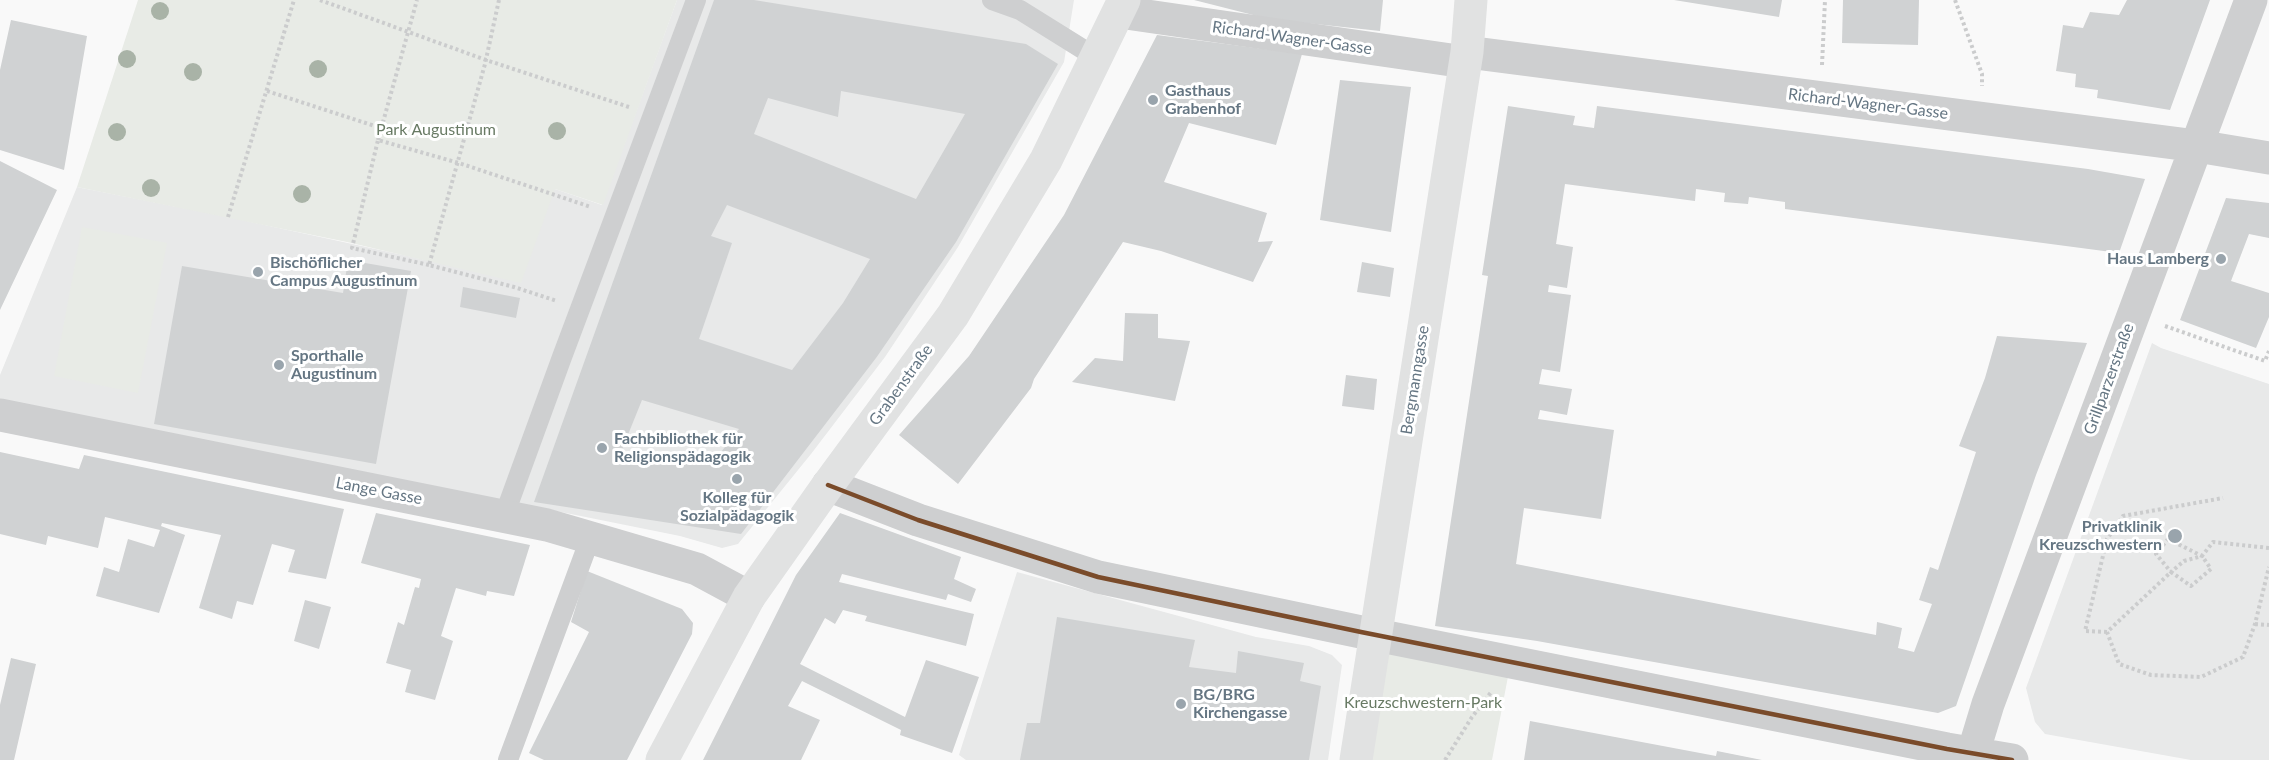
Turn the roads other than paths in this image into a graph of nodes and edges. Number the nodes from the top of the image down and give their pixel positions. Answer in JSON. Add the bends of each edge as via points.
{"nodes":[{"id":1,"x":696,"y":0,"type":"edge"},
{"id":2,"x":992,"y":0,"type":"edge"},
{"id":3,"x":1471,"y":0,"type":"edge"},
{"id":4,"x":2251,"y":0,"type":"edge"},
{"id":5,"x":1121,"y":6,"type":"edge"},
{"id":6,"x":1466,"y":57,"type":"junction"},
{"id":7,"x":1097,"y":58,"type":"junction"},
{"id":8,"x":2197,"y":146,"type":"junction"},
{"id":9,"x":2269,"y":158,"type":"edge"},
{"id":10,"x":0,"y":415,"type":"edge"},
{"id":11,"x":828,"y":485,"type":"junction"},
{"id":12,"x":504,"y":516,"type":"junction"},
{"id":13,"x":591,"y":536,"type":"junction"},
{"id":14,"x":749,"y":597,"type":"junction"},
{"id":15,"x":1375,"y":634,"type":"junction"},
{"id":16,"x":1972,"y":757,"type":"edge"},
{"id":17,"x":508,"y":760,"type":"edge"},
{"id":18,"x":662,"y":760,"type":"edge"},
{"id":19,"x":1356,"y":760,"type":"edge"},
{"id":20,"x":2012,"y":760,"type":"edge"}],
"edges":[{"from":1,"to":12,"type":"lane"},
{"from":2,"to":7,"type":"lane","via":[[1020,10]]},
{"from":3,"to":6,"type":"main road","name":"Bergmanngasse"},
{"from":4,"to":8,"type":"street","name":"Grillparzerstraße"},
{"from":5,"to":6,"type":"street","name":"Richard-Wagner-Gasse","via":[[1303,40]]},
{"from":5,"to":7,"type":"main road","name":"Grabenstraße"},
{"from":6,"to":8,"type":"street","name":"Richard-Wagner-Gasse","via":[[1597,69]]},
{"from":6,"to":15,"type":"main road","name":"Bergmanngasse"},
{"from":7,"to":11,"type":"main road","name":"Grabenstraße","via":[[1046,160],[953,315]]},
{"from":8,"to":9,"type":"street","name":"Richard-Wagner-Gasse"},
{"from":8,"to":16,"type":"street","name":"Grillparzerstraße","via":[[1988,704]]},
{"from":10,"to":12,"type":"street","name":"Lange Gasse"},
{"from":11,"to":14,"type":"main road","name":"Grabenstraße"},
{"from":11,"to":15,"type":"street","via":[[918,520],[1098,577]]},
{"from":12,"to":13,"type":"street","name":"Lange Gasse"},
{"from":13,"to":14,"type":"street","name":"Lange Gasse","via":[[697,569]]},
{"from":13,"to":17,"type":"lane"},
{"from":14,"to":18,"type":"main road","name":"Grabenstraße"},
{"from":15,"to":16,"type":"street"},
{"from":15,"to":19,"type":"main road","name":"Bergmanngasse"},
{"from":16,"to":20,"type":"street"}]}
